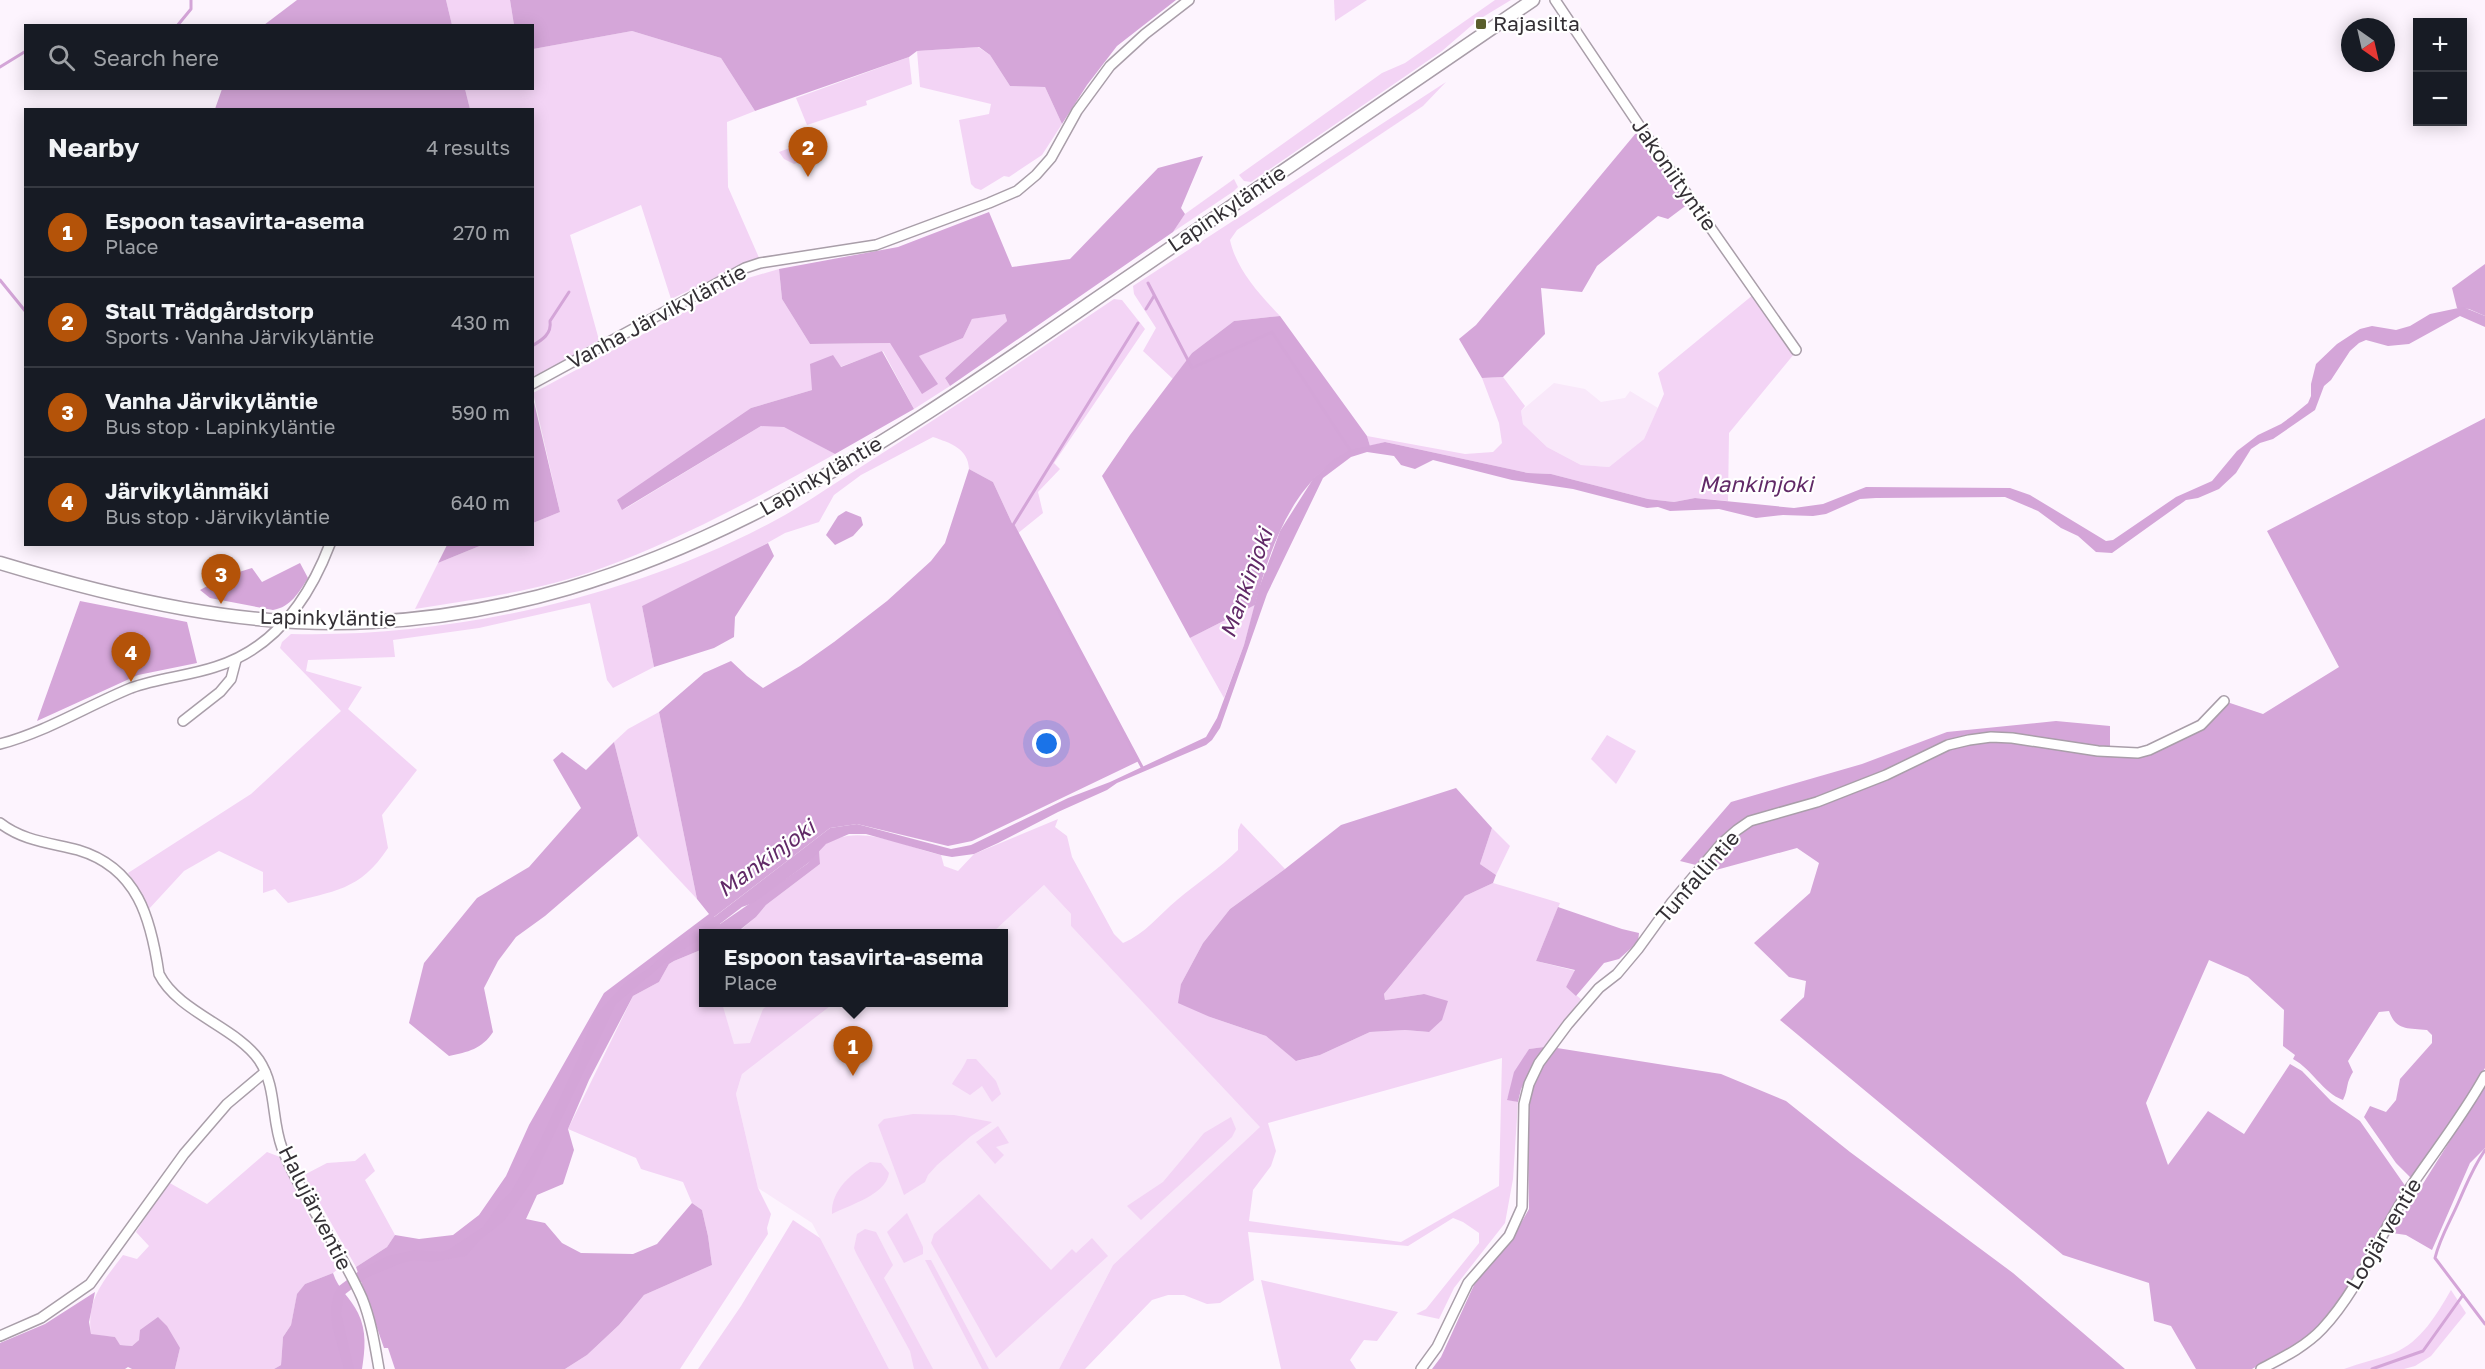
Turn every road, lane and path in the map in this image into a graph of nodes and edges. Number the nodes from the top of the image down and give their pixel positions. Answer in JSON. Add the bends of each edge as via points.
{"nodes":[{"id":1,"x":1189,"y":0,"type":"edge"},
{"id":2,"x":1533,"y":0,"type":"edge"},
{"id":3,"x":1555,"y":0,"type":"edge"},
{"id":4,"x":1796,"y":350,"type":"dead end"},
{"id":5,"x":534,"y":383,"type":"edge"},
{"id":6,"x":329,"y":546,"type":"edge"},
{"id":7,"x":0,"y":563,"type":"edge"},
{"id":8,"x":286,"y":621,"type":"junction"},
{"id":9,"x":236,"y":660,"type":"junction"},
{"id":10,"x":2224,"y":701,"type":"dead end"},
{"id":11,"x":183,"y":721,"type":"dead end"},
{"id":12,"x":0,"y":744,"type":"edge"},
{"id":13,"x":0,"y":823,"type":"edge"},
{"id":14,"x":265,"y":1072,"type":"junction"},
{"id":15,"x":2485,"y":1076,"type":"edge"},
{"id":16,"x":0,"y":1336,"type":"edge"},
{"id":17,"x":379,"y":1369,"type":"edge"},
{"id":18,"x":1421,"y":1369,"type":"edge"},
{"id":19,"x":2261,"y":1369,"type":"edge"}],
"edges":[{"from":1,"to":5,"type":"street","name":"Vanha Järvikyläntie","via":[[1110,66],[1077,111],[1051,158],[1017,191],[876,245],[745,268]]},
{"from":2,"to":8,"type":"main road","name":"Lapinkyläntie","via":[[925,414],[755,514],[639,566],[537,597],[422,618]]},
{"from":3,"to":4,"type":"street","name":"Jakoniityntie"},
{"from":6,"to":8,"type":"street","via":[[306,593]]},
{"from":7,"to":8,"type":"main road","name":"Lapinkyläntie","via":[[192,610]]},
{"from":8,"to":9,"type":"street","via":[[266,642]]},
{"from":9,"to":11,"type":"street","via":[[225,686]]},
{"from":9,"to":12,"type":"street","via":[[136,686]]},
{"from":10,"to":18,"type":"street","name":"Tunfallintie","via":[[2201,725],[2138,753],[2012,738],[1969,740],[1948,745],[1827,798],[1750,821],[1737,830],[1672,902],[1624,965],[1568,1024],[1539,1063],[1524,1104],[1519,1218],[1509,1236],[1468,1283],[1437,1347]]},
{"from":13,"to":14,"type":"street","name":"Halujärventie","via":[[21,836],[100,859],[121,875],[147,916],[163,982],[249,1049]]},
{"from":14,"to":16,"type":"street","via":[[227,1104],[184,1154],[90,1284],[41,1318]]},
{"from":14,"to":17,"type":"street","name":"Halujärventie","via":[[284,1152],[357,1289]]},
{"from":15,"to":19,"type":"street","name":"Loojärventie","via":[[2413,1183],[2354,1287],[2321,1329],[2288,1355]]}]}
